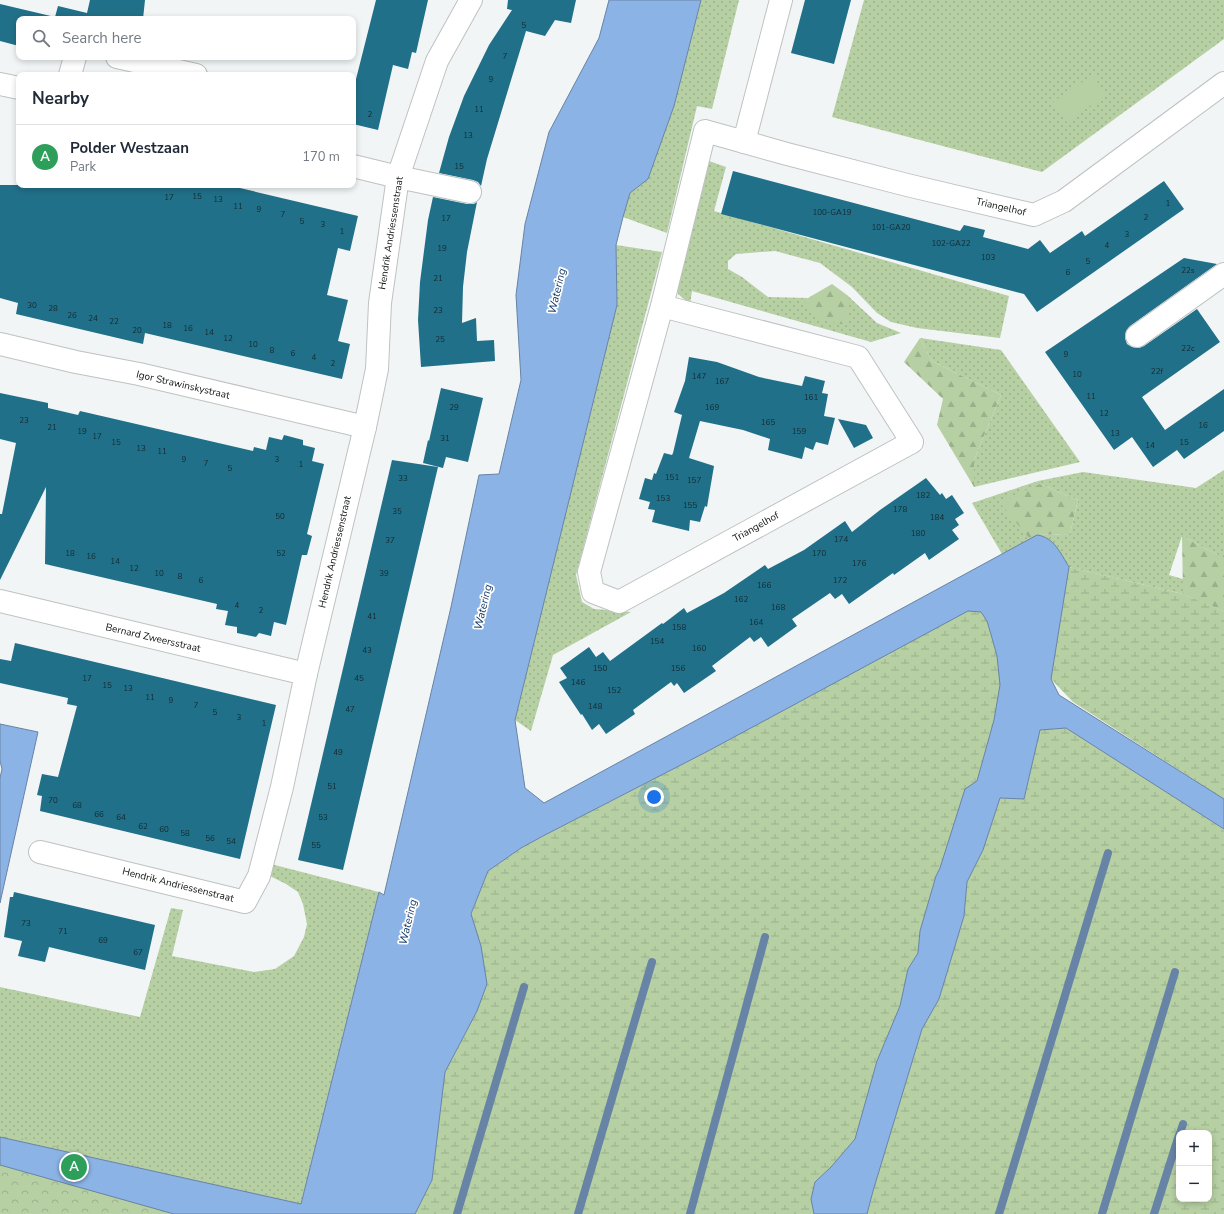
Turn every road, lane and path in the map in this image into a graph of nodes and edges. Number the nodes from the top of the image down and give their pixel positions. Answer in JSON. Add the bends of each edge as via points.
{"nodes":[{"id":1,"x":471,"y":0,"type":"edge"},
{"id":2,"x":781,"y":0,"type":"edge"},
{"id":3,"x":74,"y":60,"type":"edge"},
{"id":4,"x":130,"y":60,"type":"edge"},
{"id":5,"x":71,"y":72,"type":"edge"},
{"id":6,"x":183,"y":72,"type":"edge"},
{"id":7,"x":0,"y":84,"type":"edge"},
{"id":8,"x":1224,"y":84,"type":"edge"},
{"id":9,"x":16,"y":87,"type":"edge"},
{"id":10,"x":744,"y":142,"type":"junction"},
{"id":11,"x":356,"y":167,"type":"edge"},
{"id":12,"x":398,"y":177,"type":"junction"},
{"id":13,"x":470,"y":192,"type":"dead end"},
{"id":14,"x":1224,"y":274,"type":"edge"},
{"id":15,"x":662,"y":306,"type":"junction"},
{"id":16,"x":1137,"y":336,"type":"dead end"},
{"id":17,"x":0,"y":344,"type":"edge"},
{"id":18,"x":365,"y":427,"type":"junction"},
{"id":19,"x":0,"y":601,"type":"edge"},
{"id":20,"x":306,"y":674,"type":"junction"},
{"id":21,"x":40,"y":852,"type":"dead end"}],
"edges":[{"from":1,"to":12,"type":"street","name":"Hendrik Andriessenstraat","via":[[437,61]]},
{"from":2,"to":10,"type":"street"},
{"from":3,"to":5,"type":"street"},
{"from":4,"to":6,"type":"street"},
{"from":7,"to":9,"type":"street"},
{"from":8,"to":10,"type":"street","name":"Triangelhof","via":[[1064,201],[1034,215]]},
{"from":10,"to":15,"type":"street","name":"Triangelhof","via":[[705,131]]},
{"from":11,"to":12,"type":"street"},
{"from":12,"to":13,"type":"street"},
{"from":12,"to":18,"type":"street","name":"Hendrik Andriessenstraat","via":[[380,303],[377,369]]},
{"from":14,"to":16,"type":"street"},
{"from":15,"to":15,"type":"street","name":"Triangelhof","via":[[589,572],[593,592],[620,602],[912,442],[858,357]]},
{"from":17,"to":18,"type":"street","name":"Igor Strawinskystraat"},
{"from":18,"to":20,"type":"street","name":"Hendrik Andriessenstraat"},
{"from":19,"to":20,"type":"street","name":"Bernard Zweersstraat"},
{"from":20,"to":21,"type":"street","name":"Hendrik Andriessenstraat","via":[[282,787],[259,876],[245,902]]}]}
